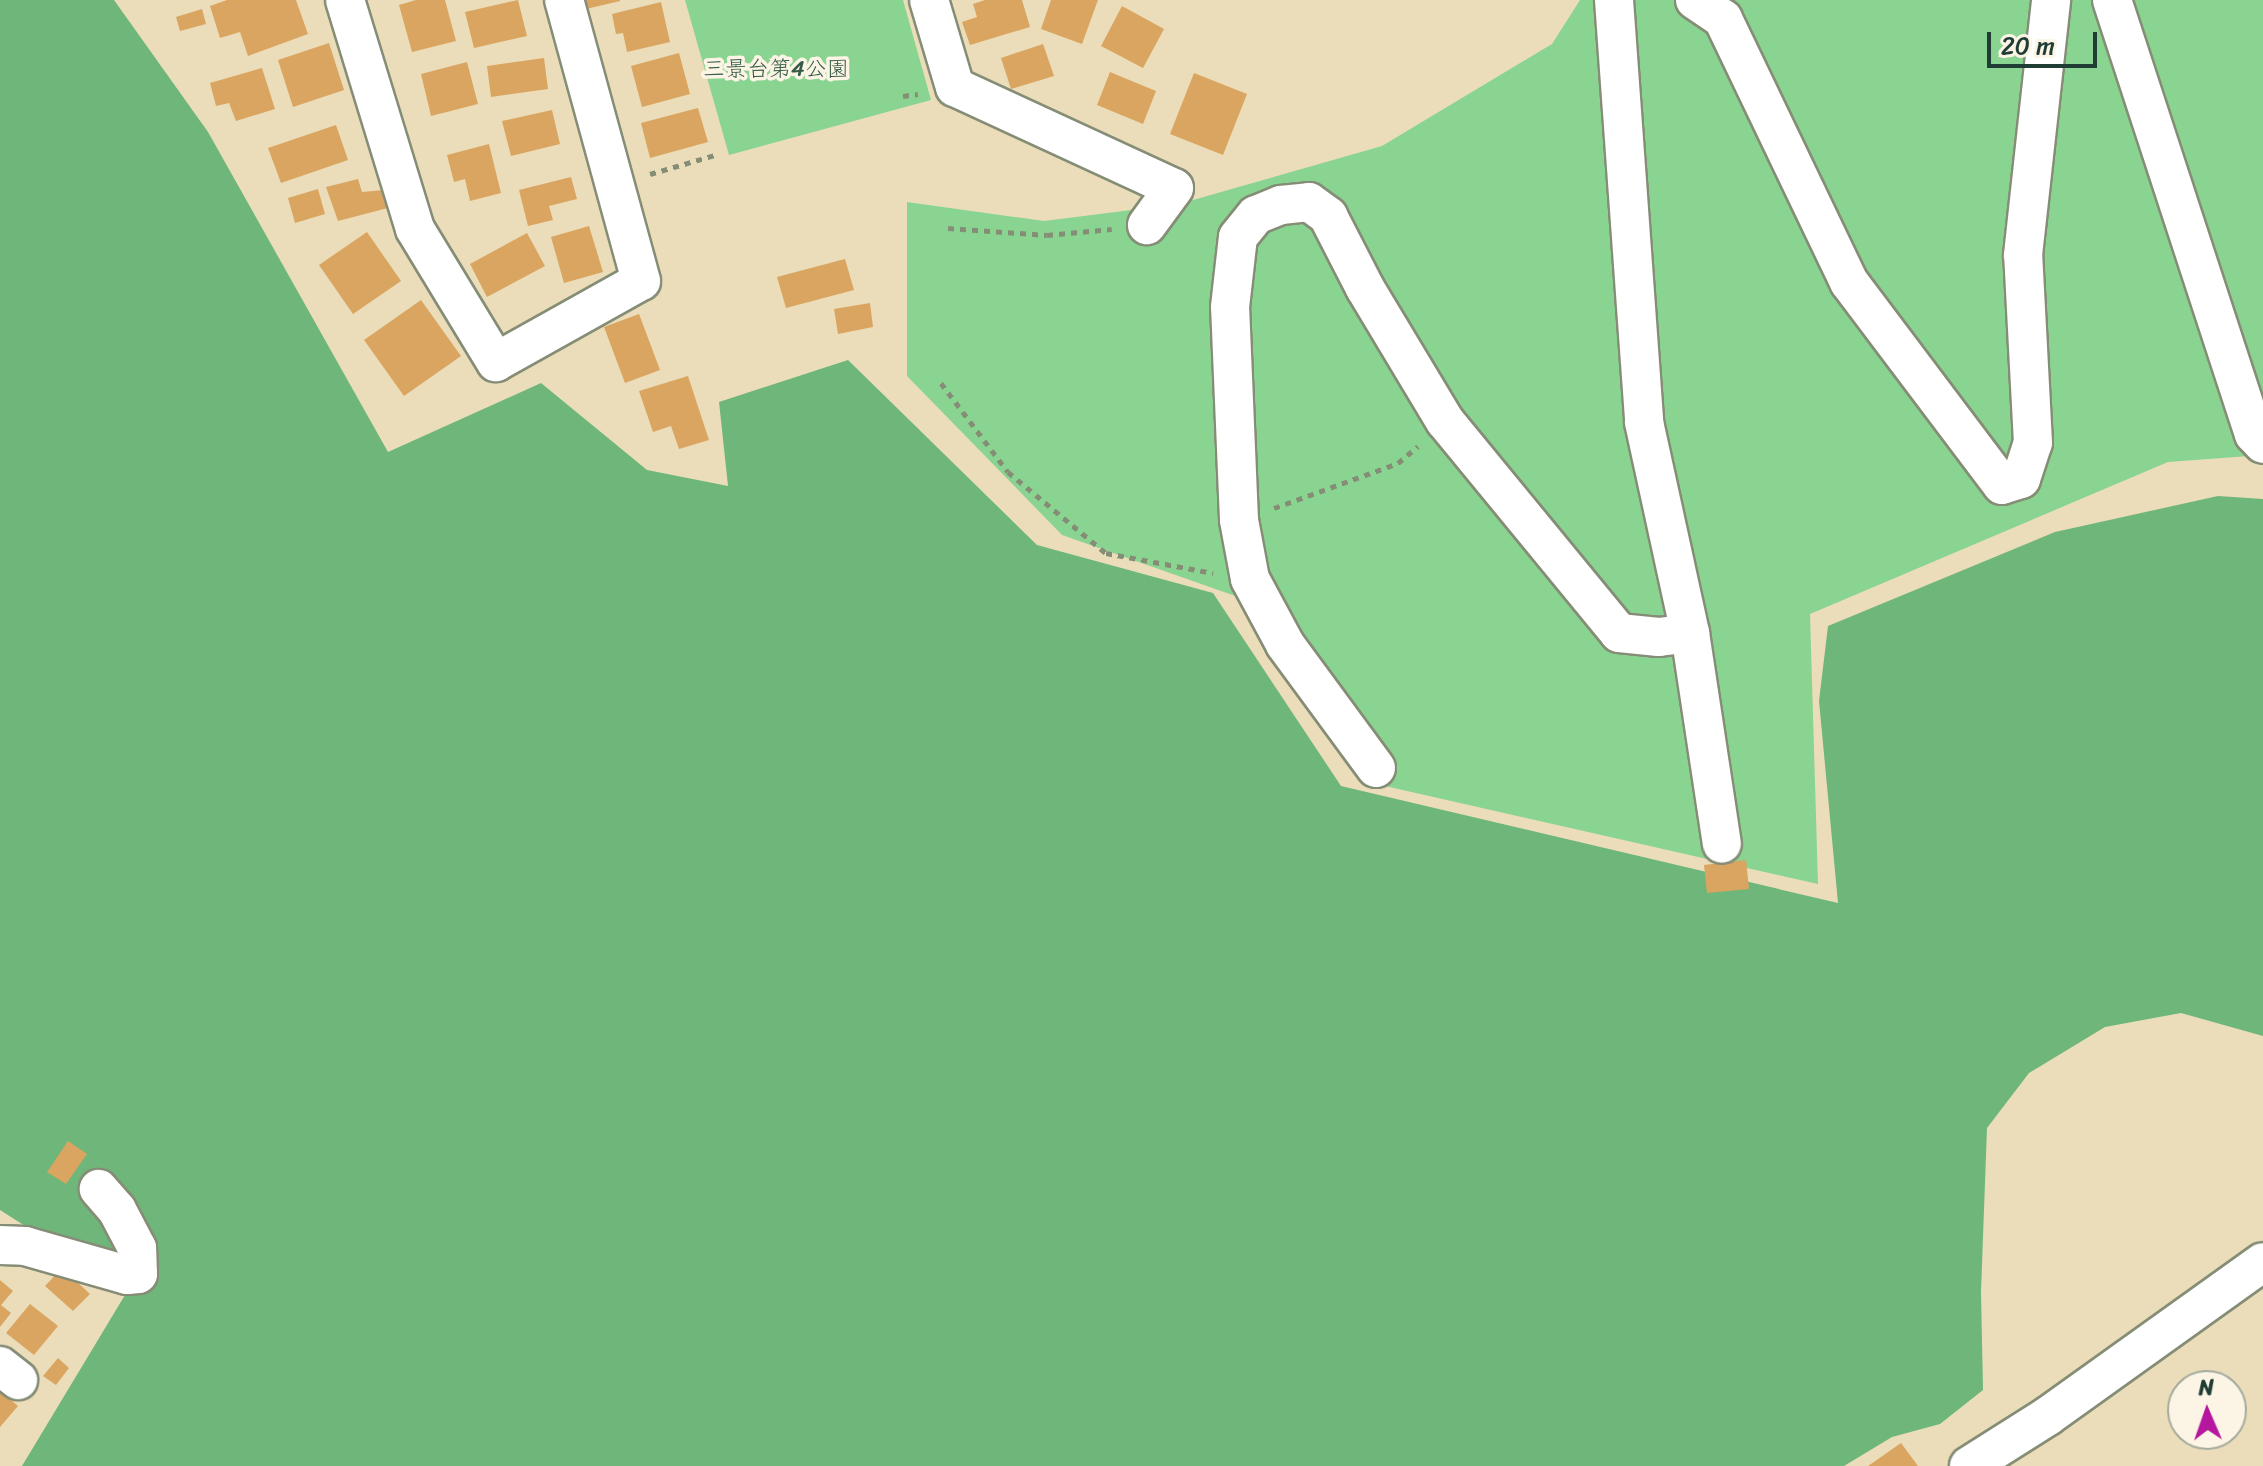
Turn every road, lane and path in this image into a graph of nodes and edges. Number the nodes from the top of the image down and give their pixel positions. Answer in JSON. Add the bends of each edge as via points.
{"nodes":[{"id":1,"x":345,"y":0,"type":"edge"},
{"id":2,"x":564,"y":0,"type":"edge"},
{"id":3,"x":929,"y":0,"type":"edge"},
{"id":4,"x":1614,"y":0,"type":"edge"},
{"id":5,"x":1695,"y":0,"type":"edge"},
{"id":6,"x":2051,"y":0,"type":"edge"},
{"id":7,"x":2112,"y":0,"type":"edge"},
{"id":8,"x":715,"y":155,"type":"dead end"},
{"id":9,"x":615,"y":184,"type":"junction"},
{"id":10,"x":1147,"y":225,"type":"dead end"},
{"id":11,"x":941,"y":383,"type":"dead end"},
{"id":12,"x":1445,"y":421,"type":"junction"},
{"id":13,"x":2263,"y":444,"type":"edge"},
{"id":14,"x":1239,"y":520,"type":"junction"},
{"id":15,"x":1250,"y":579,"type":"junction"},
{"id":16,"x":1690,"y":633,"type":"junction"},
{"id":17,"x":1376,"y":768,"type":"dead end"},
{"id":18,"x":1722,"y":844,"type":"dead end"},
{"id":19,"x":99,"y":1189,"type":"dead end"},
{"id":20,"x":0,"y":1245,"type":"edge"},
{"id":21,"x":2263,"y":1262,"type":"edge"},
{"id":22,"x":1969,"y":1466,"type":"edge"}],
"edges":[{"from":1,"to":9,"type":"street","via":[[415,229],[496,362],[641,281]]},
{"from":2,"to":9,"type":"street"},
{"from":3,"to":10,"type":"street","via":[[955,87],[1174,188]]},
{"from":4,"to":16,"type":"street","via":[[1644,422]]},
{"from":5,"to":6,"type":"street","via":[[1723,19],[1849,282],[2002,485],[2021,479],[2033,443],[2023,255]]},
{"from":7,"to":13,"type":"street","via":[[2254,434]]},
{"from":8,"to":9,"type":"path"},
{"from":11,"to":15,"type":"path","via":[[1008,472],[1106,553]]},
{"from":12,"to":14,"type":"path","via":[[1398,463]]},
{"from":12,"to":14,"type":"street","via":[[1328,216],[1309,202],[1256,215],[1238,237],[1230,307]]},
{"from":12,"to":16,"type":"street","via":[[1619,633]]},
{"from":14,"to":15,"type":"street"},
{"from":15,"to":17,"type":"street","via":[[1285,644]]},
{"from":16,"to":18,"type":"street"},
{"from":19,"to":20,"type":"street","via":[[137,1248],[138,1274],[25,1246]]},
{"from":21,"to":22,"type":"street"}]}
